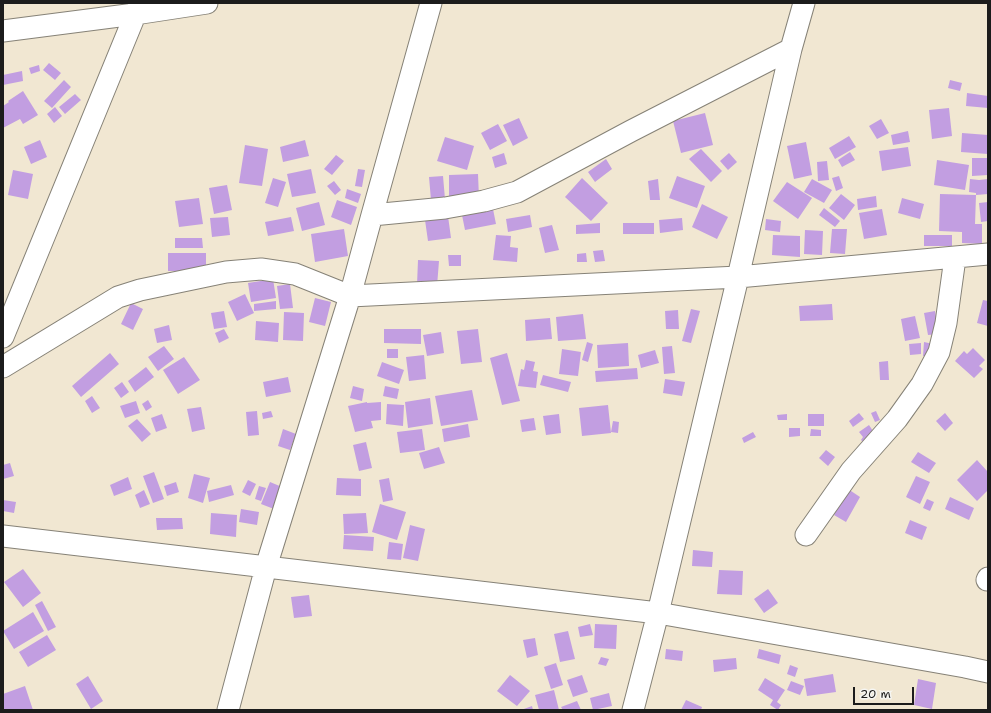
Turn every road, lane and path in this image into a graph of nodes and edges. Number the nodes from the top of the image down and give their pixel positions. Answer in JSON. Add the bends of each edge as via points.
{"nodes":[{"id":1,"x":207,"y":3,"type":"edge"},
{"id":2,"x":431,"y":3,"type":"edge"},
{"id":3,"x":804,"y":3,"type":"edge"},
{"id":4,"x":138,"y":9,"type":"edge"},
{"id":5,"x":3,"y":31,"type":"edge"},
{"id":6,"x":791,"y":49,"type":"junction"},
{"id":7,"x":372,"y":215,"type":"junction"},
{"id":8,"x":988,"y":254,"type":"edge"},
{"id":9,"x":955,"y":258,"type":"junction"},
{"id":10,"x":738,"y":278,"type":"junction"},
{"id":11,"x":350,"y":296,"type":"junction"},
{"id":12,"x":3,"y":337,"type":"edge"},
{"id":13,"x":3,"y":367,"type":"edge"},
{"id":14,"x":806,"y":534,"type":"dead end"},
{"id":15,"x":3,"y":536,"type":"edge"},
{"id":16,"x":266,"y":567,"type":"junction"},
{"id":17,"x":658,"y":613,"type":"junction"},
{"id":18,"x":988,"y":672,"type":"edge"},
{"id":19,"x":228,"y":710,"type":"edge"},
{"id":20,"x":633,"y":710,"type":"edge"}],
"edges":[{"from":1,"to":4,"type":"street"},
{"from":2,"to":7,"type":"street"},
{"from":3,"to":6,"type":"street"},
{"from":4,"to":5,"type":"street"},
{"from":4,"to":12,"type":"street"},
{"from":6,"to":7,"type":"street","via":[[517,192],[445,208]]},
{"from":6,"to":10,"type":"street"},
{"from":7,"to":11,"type":"street"},
{"from":8,"to":9,"type":"street"},
{"from":9,"to":10,"type":"street"},
{"from":9,"to":14,"type":"street","via":[[940,352],[922,384],[897,419],[851,471]]},
{"from":10,"to":11,"type":"street"},
{"from":10,"to":17,"type":"street"},
{"from":11,"to":13,"type":"street","via":[[295,274],[261,269],[226,272],[118,297]]},
{"from":11,"to":16,"type":"street"},
{"from":15,"to":16,"type":"street"},
{"from":16,"to":17,"type":"street"},
{"from":16,"to":19,"type":"street"},
{"from":17,"to":18,"type":"street"},
{"from":17,"to":20,"type":"street"}]}
